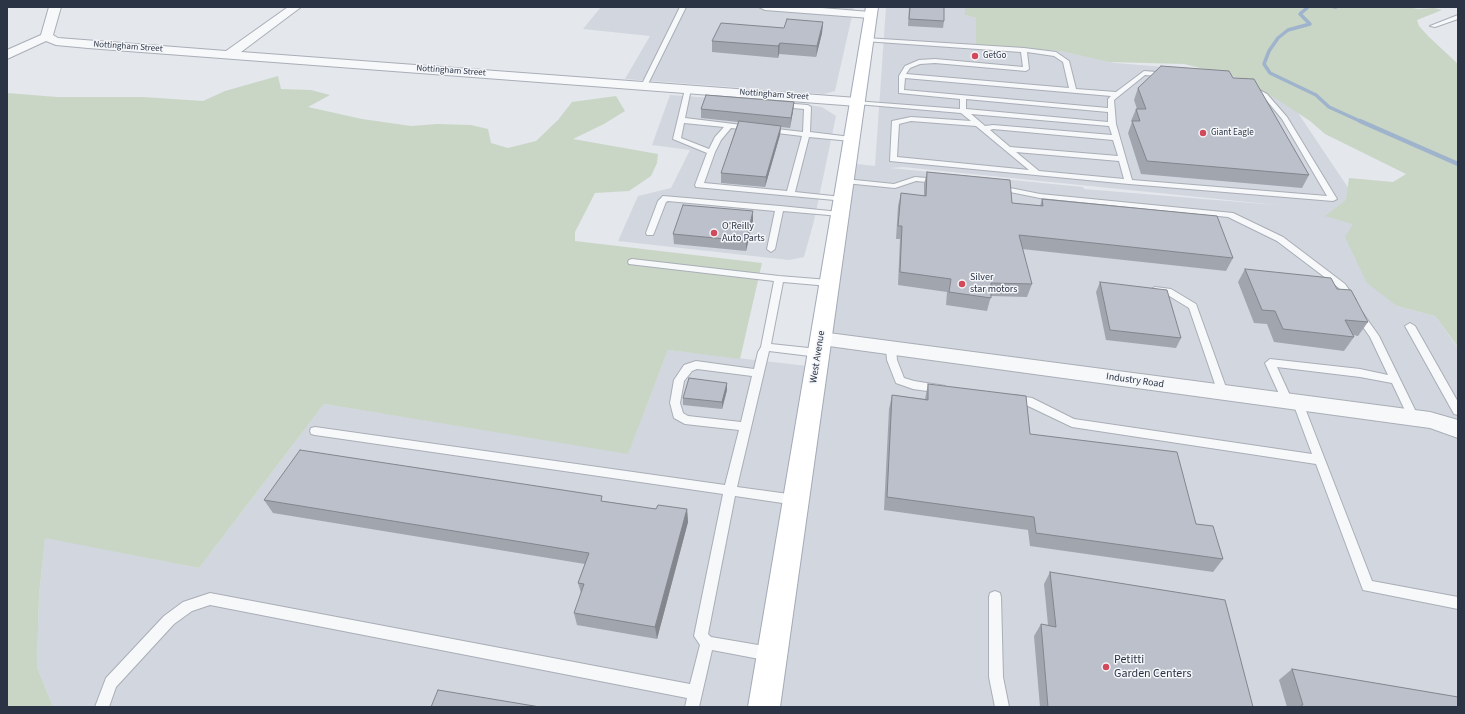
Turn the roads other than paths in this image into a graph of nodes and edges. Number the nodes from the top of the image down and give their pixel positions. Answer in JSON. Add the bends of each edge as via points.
{"nodes":[{"id":1,"x":55,"y":7,"type":"edge"},
{"id":2,"x":295,"y":7,"type":"edge"},
{"id":3,"x":683,"y":7,"type":"edge"},
{"id":4,"x":765,"y":7,"type":"edge"},
{"id":5,"x":839,"y":10,"type":"edge"},
{"id":6,"x":871,"y":11,"type":"edge"},
{"id":7,"x":1458,"y":17,"type":"edge"},
{"id":8,"x":1433,"y":26,"type":"dead end"},
{"id":9,"x":14,"y":39,"type":"dead end"},
{"id":10,"x":41,"y":39,"type":"junction"},
{"id":11,"x":866,"y":40,"type":"junction"},
{"id":12,"x":1024,"y":50,"type":"junction"},
{"id":13,"x":919,"y":53,"type":"junction"},
{"id":14,"x":230,"y":54,"type":"junction"},
{"id":15,"x":7,"y":55,"type":"edge"},
{"id":16,"x":902,"y":76,"type":"junction"},
{"id":17,"x":644,"y":86,"type":"junction"},
{"id":18,"x":688,"y":89,"type":"junction"},
{"id":19,"x":1073,"y":90,"type":"junction"},
{"id":20,"x":1117,"y":94,"type":"junction"},
{"id":21,"x":963,"y":97,"type":"junction"},
{"id":22,"x":857,"y":102,"type":"junction"},
{"id":23,"x":770,"y":104,"type":"edge"},
{"id":24,"x":1112,"y":110,"type":"junction"},
{"id":25,"x":963,"y":111,"type":"junction"},
{"id":26,"x":680,"y":120,"type":"junction"},
{"id":27,"x":1112,"y":124,"type":"junction"},
{"id":28,"x":730,"y":126,"type":"junction"},
{"id":29,"x":982,"y":126,"type":"junction"},
{"id":30,"x":806,"y":134,"type":"junction"},
{"id":31,"x":1116,"y":138,"type":"junction"},
{"id":32,"x":851,"y":139,"type":"junction"},
{"id":33,"x":1009,"y":149,"type":"junction"},
{"id":34,"x":711,"y":152,"type":"junction"},
{"id":35,"x":1123,"y":159,"type":"junction"},
{"id":36,"x":1037,"y":173,"type":"junction"},
{"id":37,"x":946,"y":182,"type":"edge"},
{"id":38,"x":1129,"y":182,"type":"junction"},
{"id":39,"x":992,"y":186,"type":"edge"},
{"id":40,"x":790,"y":194,"type":"junction"},
{"id":41,"x":842,"y":198,"type":"junction"},
{"id":42,"x":780,"y":208,"type":"junction"},
{"id":43,"x":650,"y":233,"type":"dead end"},
{"id":44,"x":771,"y":249,"type":"dead end"},
{"id":45,"x":632,"y":262,"type":"dead end"},
{"id":46,"x":779,"y":279,"type":"junction"},
{"id":47,"x":829,"y":283,"type":"junction"},
{"id":48,"x":1145,"y":289,"type":"edge"},
{"id":49,"x":1410,"y":326,"type":"dead end"},
{"id":50,"x":820,"y":346,"type":"junction"},
{"id":51,"x":766,"y":347,"type":"junction"},
{"id":52,"x":891,"y":348,"type":"junction"},
{"id":53,"x":758,"y":373,"type":"junction"},
{"id":54,"x":1395,"y":380,"type":"junction"},
{"id":55,"x":951,"y":390,"type":"edge"},
{"id":56,"x":1223,"y":393,"type":"junction"},
{"id":57,"x":1005,"y":398,"type":"edge"},
{"id":58,"x":1293,"y":402,"type":"junction"},
{"id":59,"x":1414,"y":418,"type":"junction"},
{"id":60,"x":1455,"y":422,"type":"edge"},
{"id":61,"x":745,"y":427,"type":"junction"},
{"id":62,"x":315,"y":431,"type":"dead end"},
{"id":63,"x":1320,"y":460,"type":"junction"},
{"id":64,"x":730,"y":490,"type":"junction"},
{"id":65,"x":796,"y":500,"type":"junction"},
{"id":66,"x":995,"y":597,"type":"dead end"},
{"id":67,"x":1458,"y":603,"type":"edge"},
{"id":68,"x":707,"y":644,"type":"junction"},
{"id":69,"x":772,"y":655,"type":"junction"},
{"id":70,"x":695,"y":692,"type":"junction"},
{"id":71,"x":102,"y":707,"type":"edge"},
{"id":72,"x":692,"y":707,"type":"edge"},
{"id":73,"x":764,"y":707,"type":"edge"},
{"id":74,"x":1002,"y":707,"type":"edge"}],
"edges":[{"from":1,"to":10,"type":"street"},
{"from":2,"to":14,"type":"street"},
{"from":3,"to":17,"type":"lane"},
{"from":4,"to":5,"type":"street"},
{"from":5,"to":6,"type":"street"},
{"from":6,"to":11,"type":"main road","name":"West Avenue"},
{"from":7,"to":8,"type":"lane"},
{"from":9,"to":10,"type":"street","name":"Nottingham Street"},
{"from":10,"to":14,"type":"street","name":"Nottingham Street"},
{"from":10,"to":15,"type":"street"},
{"from":11,"to":13,"type":"lane"},
{"from":11,"to":22,"type":"main road","name":"West Avenue"},
{"from":12,"to":13,"type":"lane"},
{"from":12,"to":13,"type":"lane","via":[[1026,69],[935,61]]},
{"from":12,"to":19,"type":"lane","via":[[1061,57],[1067,65]]},
{"from":13,"to":16,"type":"lane"},
{"from":14,"to":17,"type":"street","name":"Nottingham Street"},
{"from":16,"to":19,"type":"lane"},
{"from":16,"to":21,"type":"lane","via":[[901,92]]},
{"from":17,"to":18,"type":"street","name":"Nottingham Street"},
{"from":18,"to":22,"type":"street","name":"Nottingham Street","via":[[734,97]]},
{"from":18,"to":26,"type":"lane"},
{"from":19,"to":20,"type":"lane"},
{"from":20,"to":24,"type":"lane","via":[[1111,99]]},
{"from":20,"to":38,"type":"lane","via":[[1144,73],[1230,80],[1246,85],[1265,95],[1285,118],[1333,200]]},
{"from":21,"to":24,"type":"lane"},
{"from":21,"to":25,"type":"lane"},
{"from":22,"to":25,"type":"lane"},
{"from":22,"to":32,"type":"main road","name":"West Avenue"},
{"from":23,"to":30,"type":"lane","via":[[808,107]]},
{"from":24,"to":27,"type":"lane"},
{"from":25,"to":27,"type":"lane"},
{"from":25,"to":29,"type":"lane"},
{"from":26,"to":28,"type":"lane"},
{"from":26,"to":34,"type":"lane","via":[[677,139]]},
{"from":27,"to":31,"type":"lane"},
{"from":28,"to":30,"type":"lane"},
{"from":28,"to":34,"type":"lane","via":[[718,139]]},
{"from":29,"to":31,"type":"lane"},
{"from":29,"to":33,"type":"lane"},
{"from":29,"to":36,"type":"lane","via":[[911,119],[895,123],[892,159]]},
{"from":30,"to":32,"type":"lane"},
{"from":30,"to":40,"type":"lane"},
{"from":31,"to":35,"type":"lane"},
{"from":32,"to":41,"type":"main road","name":"West Avenue"},
{"from":33,"to":35,"type":"lane"},
{"from":33,"to":36,"type":"lane"},
{"from":34,"to":40,"type":"lane","via":[[699,184]]},
{"from":35,"to":38,"type":"lane"},
{"from":36,"to":38,"type":"lane"},
{"from":37,"to":41,"type":"lane","via":[[915,179]]},
{"from":39,"to":54,"type":"lane","via":[[1040,196],[1230,215],[1280,239],[1342,286],[1374,336]]},
{"from":40,"to":41,"type":"lane"},
{"from":41,"to":42,"type":"lane"},
{"from":41,"to":47,"type":"main road","name":"West Avenue"},
{"from":42,"to":43,"type":"lane","via":[[666,198],[662,201]]},
{"from":42,"to":44,"type":"lane"},
{"from":45,"to":46,"type":"lane"},
{"from":46,"to":47,"type":"lane"},
{"from":46,"to":51,"type":"lane"},
{"from":47,"to":50,"type":"main road","name":"West Avenue"},
{"from":48,"to":56,"type":"lane","via":[[1168,292],[1193,306]]},
{"from":49,"to":60,"type":"lane"},
{"from":50,"to":51,"type":"lane"},
{"from":50,"to":52,"type":"street","name":"Industry Road"},
{"from":50,"to":65,"type":"main road","name":"West Avenue"},
{"from":51,"to":53,"type":"lane"},
{"from":52,"to":55,"type":"lane","via":[[892,360],[900,380],[913,385]]},
{"from":52,"to":56,"type":"street","name":"Industry Road"},
{"from":53,"to":61,"type":"lane"},
{"from":53,"to":61,"type":"lane","via":[[696,365],[688,368],[679,380],[675,403],[678,415],[685,420]]},
{"from":54,"to":58,"type":"lane","via":[[1360,373],[1270,363]]},
{"from":54,"to":59,"type":"lane"},
{"from":56,"to":58,"type":"street","name":"Industry Road"},
{"from":57,"to":63,"type":"lane","via":[[1028,401],[1072,424]]},
{"from":58,"to":59,"type":"street","name":"Industry Road"},
{"from":58,"to":63,"type":"lane"},
{"from":59,"to":60,"type":"street","name":"Industry Road"},
{"from":61,"to":64,"type":"lane"},
{"from":62,"to":64,"type":"lane"},
{"from":63,"to":67,"type":"lane","via":[[1368,586]]},
{"from":64,"to":65,"type":"lane"},
{"from":64,"to":68,"type":"lane","via":[[701,636]]},
{"from":65,"to":69,"type":"main road","name":"West Avenue"},
{"from":66,"to":74,"type":"lane","via":[[996,677]]},
{"from":68,"to":69,"type":"lane"},
{"from":68,"to":70,"type":"lane"},
{"from":69,"to":73,"type":"main road","name":"West Avenue"},
{"from":70,"to":71,"type":"lane","via":[[210,599],[188,606],[169,620],[111,683]]},
{"from":70,"to":72,"type":"lane"}]}
